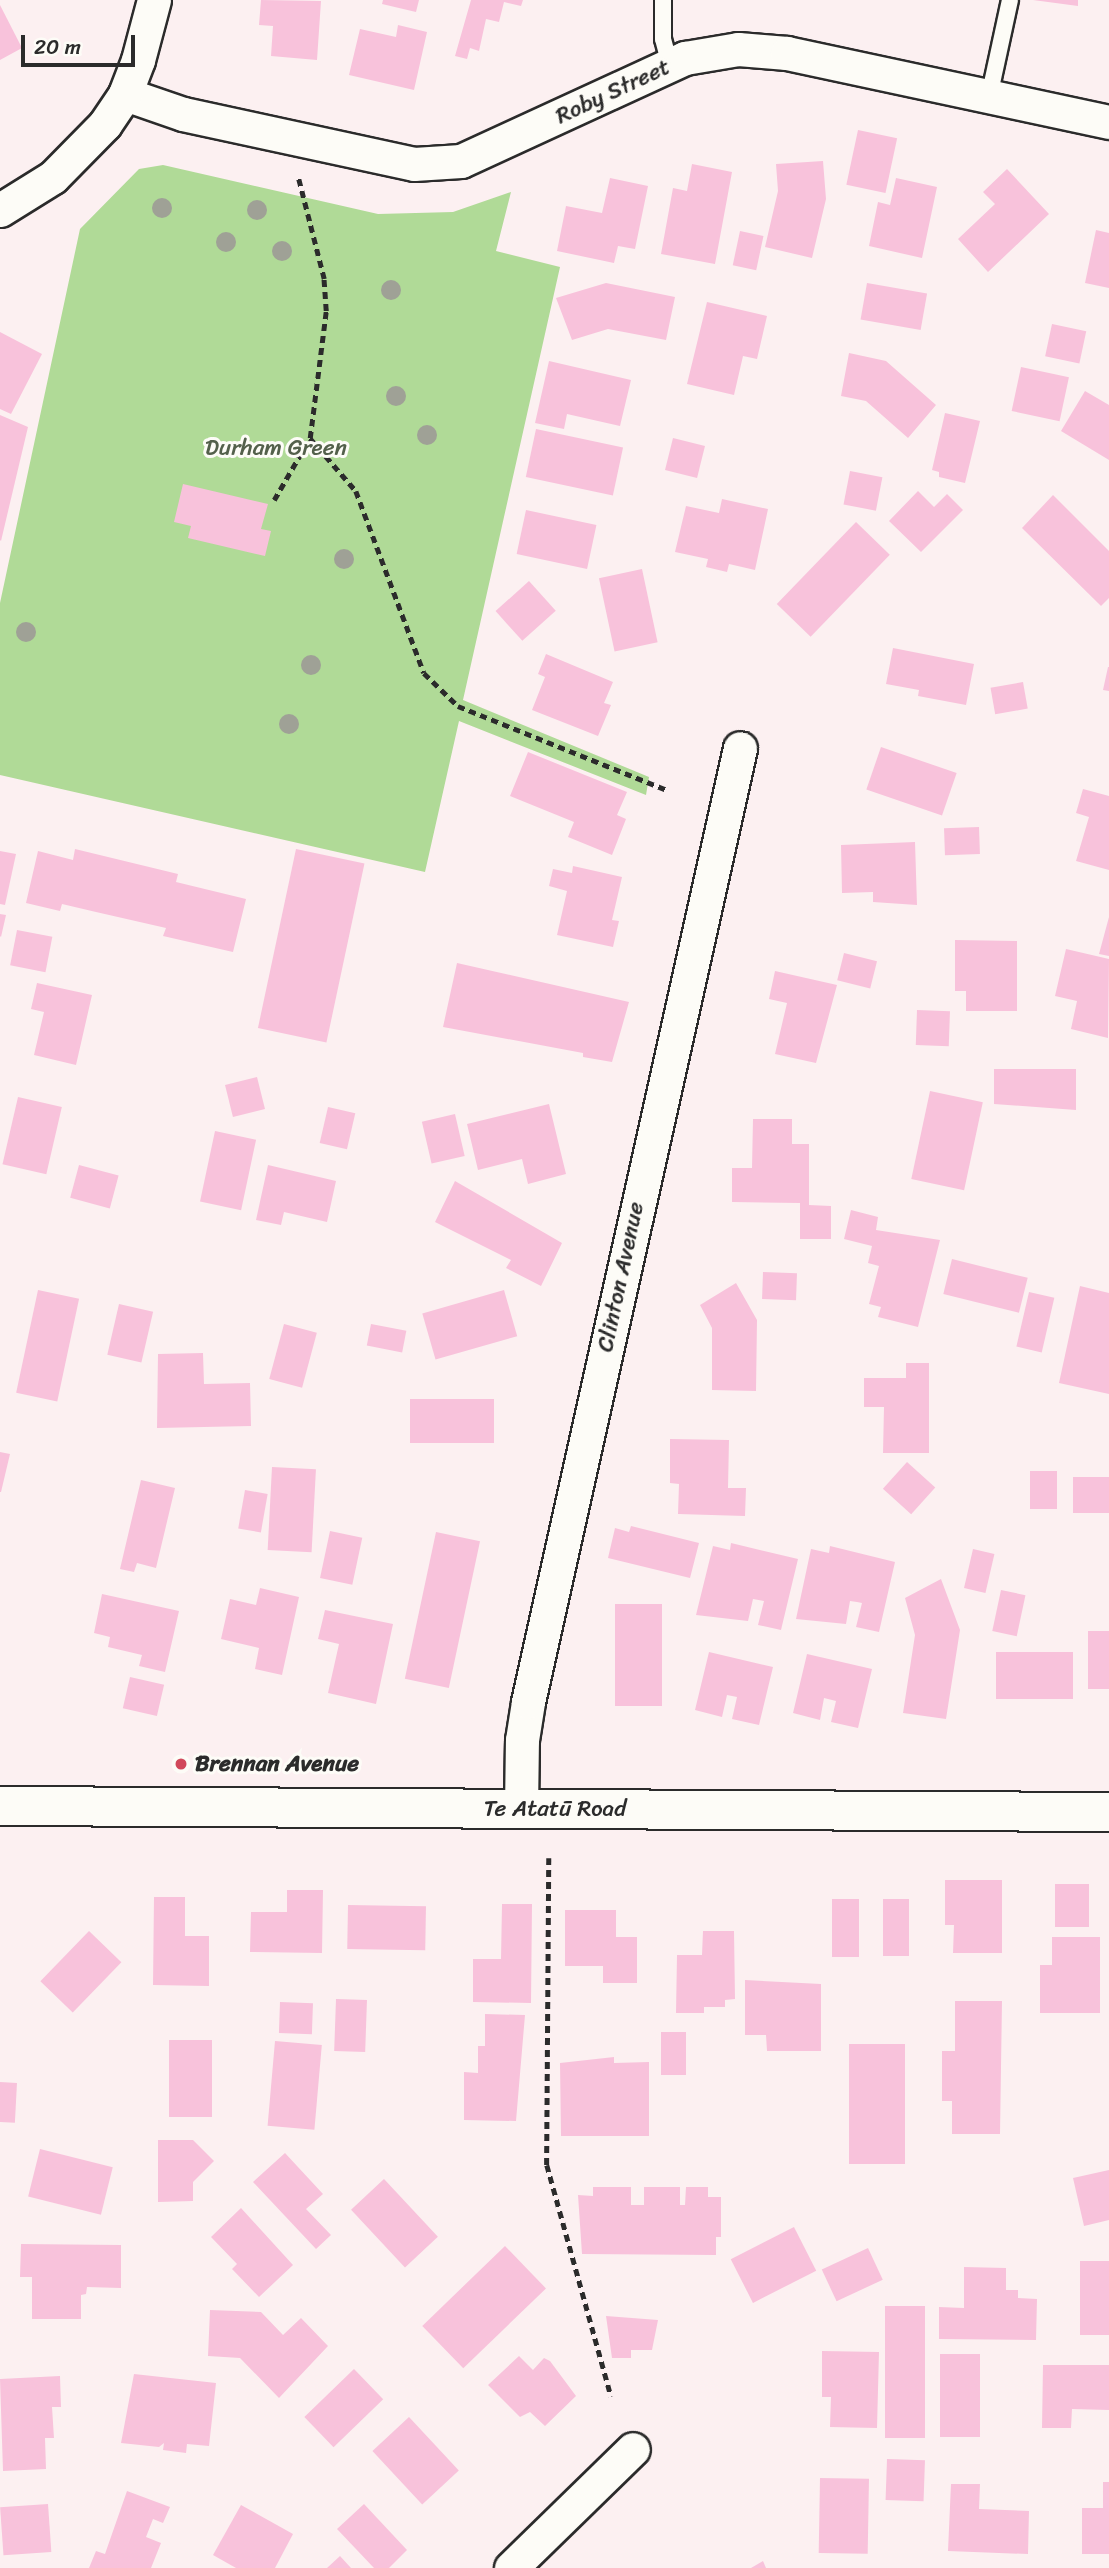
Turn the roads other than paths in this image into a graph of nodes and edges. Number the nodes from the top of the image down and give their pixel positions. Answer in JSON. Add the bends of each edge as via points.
{"nodes":[{"id":1,"x":154,"y":0,"type":"edge"},
{"id":2,"x":663,"y":0,"type":"edge"},
{"id":3,"x":1010,"y":0,"type":"edge"},
{"id":4,"x":670,"y":65,"type":"junction"},
{"id":5,"x":125,"y":94,"type":"junction"},
{"id":6,"x":989,"y":97,"type":"junction"},
{"id":7,"x":1109,"y":122,"type":"edge"},
{"id":8,"x":0,"y":209,"type":"edge"},
{"id":9,"x":740,"y":748,"type":"dead end"},
{"id":10,"x":0,"y":1806,"type":"edge"},
{"id":11,"x":521,"y":1809,"type":"junction"},
{"id":12,"x":1109,"y":1812,"type":"edge"},
{"id":13,"x":633,"y":2449,"type":"dead end"},
{"id":14,"x":512,"y":2568,"type":"edge"}],
"edges":[{"from":1,"to":5,"type":"street"},
{"from":2,"to":4,"type":"lane","via":[[663,39]]},
{"from":3,"to":6,"type":"lane"},
{"from":4,"to":5,"type":"street","name":"Roby Street","via":[[489,151],[437,165],[383,159],[183,114]]},
{"from":4,"to":6,"type":"street","name":"Roby Street","via":[[712,51],[760,50]]},
{"from":5,"to":8,"type":"street","via":[[83,151],[53,177]]},
{"from":6,"to":7,"type":"street","name":"Roby Street"},
{"from":9,"to":11,"type":"street","name":"Clinton Avenue","via":[[528,1702],[522,1740]]},
{"from":10,"to":11,"type":"main road","name":"Te Atatū Road"},
{"from":11,"to":12,"type":"main road","name":"Te Atatū Road"},
{"from":13,"to":14,"type":"street"}]}
